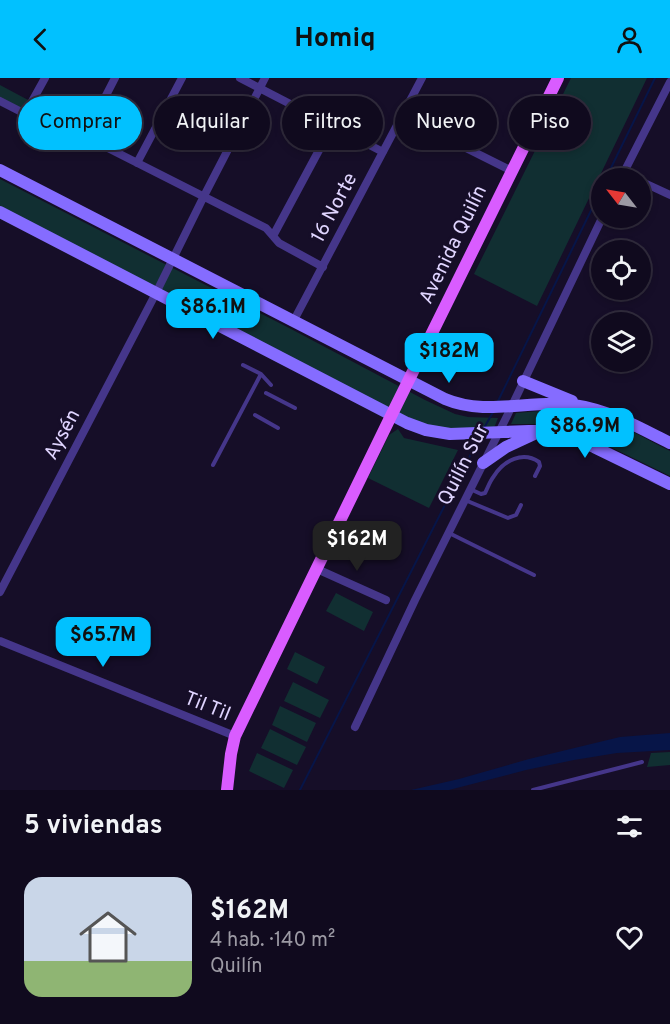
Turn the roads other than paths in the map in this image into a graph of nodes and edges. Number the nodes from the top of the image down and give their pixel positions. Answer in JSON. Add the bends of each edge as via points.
{"nodes":[{"id":1,"x":45,"y":78,"type":"edge"},
{"id":2,"x":115,"y":78,"type":"edge"},
{"id":3,"x":182,"y":78,"type":"edge"},
{"id":4,"x":240,"y":78,"type":"edge"},
{"id":5,"x":265,"y":78,"type":"edge"},
{"id":6,"x":422,"y":78,"type":"edge"},
{"id":7,"x":558,"y":78,"type":"edge"},
{"id":8,"x":670,"y":82,"type":"edge"},
{"id":9,"x":260,"y":88,"type":"junction"},
{"id":10,"x":35,"y":96,"type":"edge"},
{"id":11,"x":106,"y":96,"type":"edge"},
{"id":12,"x":413,"y":96,"type":"edge"},
{"id":13,"x":282,"y":100,"type":"edge"},
{"id":14,"x":0,"y":101,"type":"edge"},
{"id":15,"x":18,"y":110,"type":"edge"},
{"id":16,"x":395,"y":129,"type":"edge"},
{"id":17,"x":112,"y":150,"type":"edge"},
{"id":18,"x":319,"y":150,"type":"edge"},
{"id":19,"x":379,"y":150,"type":"edge"},
{"id":20,"x":470,"y":150,"type":"edge"},
{"id":21,"x":383,"y":152,"type":"junction"},
{"id":22,"x":137,"y":163,"type":"junction"},
{"id":23,"x":626,"y":168,"type":"edge"},
{"id":24,"x":0,"y":170,"type":"edge"},
{"id":25,"x":512,"y":171,"type":"junction"},
{"id":26,"x":651,"y":186,"type":"edge"},
{"id":27,"x":670,"y":195,"type":"edge"},
{"id":28,"x":204,"y":196,"type":"junction"},
{"id":29,"x":0,"y":212,"type":"edge"},
{"id":30,"x":597,"y":228,"type":"edge"},
{"id":31,"x":273,"y":236,"type":"junction"},
{"id":32,"x":172,"y":259,"type":"junction"},
{"id":33,"x":322,"y":267,"type":"junction"},
{"id":34,"x":156,"y":293,"type":"junction"},
{"id":35,"x":293,"y":322,"type":"junction"},
{"id":36,"x":243,"y":364,"type":"dead end"},
{"id":37,"x":261,"y":374,"type":"junction"},
{"id":38,"x":409,"y":381,"type":"junction"},
{"id":39,"x":523,"y":381,"type":"junction"},
{"id":40,"x":271,"y":385,"type":"dead end"},
{"id":41,"x":266,"y":393,"type":"dead end"},
{"id":42,"x":507,"y":406,"type":"junction"},
{"id":43,"x":586,"y":407,"type":"junction"},
{"id":44,"x":295,"y":408,"type":"dead end"},
{"id":45,"x":255,"y":415,"type":"dead end"},
{"id":46,"x":391,"y":416,"type":"junction"},
{"id":47,"x":278,"y":428,"type":"dead end"},
{"id":48,"x":544,"y":431,"type":"junction"},
{"id":49,"x":494,"y":432,"type":"junction"},
{"id":50,"x":670,"y":443,"type":"edge"},
{"id":51,"x":483,"y":463,"type":"junction"},
{"id":52,"x":213,"y":465,"type":"dead end"},
{"id":53,"x":535,"y":476,"type":"dead end"},
{"id":54,"x":670,"y":484,"type":"edge"},
{"id":55,"x":470,"y":489,"type":"junction"},
{"id":56,"x":465,"y":499,"type":"junction"},
{"id":57,"x":521,"y":505,"type":"dead end"},
{"id":58,"x":448,"y":532,"type":"junction"},
{"id":59,"x":317,"y":569,"type":"junction"},
{"id":60,"x":534,"y":575,"type":"dead end"},
{"id":61,"x":0,"y":592,"type":"edge"},
{"id":62,"x":386,"y":600,"type":"dead end"},
{"id":63,"x":0,"y":641,"type":"edge"},
{"id":64,"x":355,"y":727,"type":"dead end"},
{"id":65,"x":235,"y":736,"type":"junction"},
{"id":66,"x":642,"y":762,"type":"dead end"},
{"id":67,"x":227,"y":790,"type":"edge"},
{"id":68,"x":533,"y":790,"type":"edge"}],
"edges":[{"from":1,"to":10,"type":"street"},
{"from":2,"to":11,"type":"street"},
{"from":3,"to":22,"type":"street"},
{"from":4,"to":9,"type":"street"},
{"from":5,"to":9,"type":"street","name":"Aysén"},
{"from":6,"to":12,"type":"street","name":"16 Norte"},
{"from":7,"to":25,"type":"main road","name":"Avenida Quilín"},
{"from":8,"to":23,"type":"street"},
{"from":9,"to":13,"type":"street"},
{"from":9,"to":28,"type":"street","name":"Aysén"},
{"from":14,"to":15,"type":"street"},
{"from":16,"to":21,"type":"street","name":"16 Norte"},
{"from":17,"to":22,"type":"street"},
{"from":18,"to":31,"type":"street"},
{"from":19,"to":21,"type":"street"},
{"from":20,"to":25,"type":"street"},
{"from":21,"to":33,"type":"street","name":"16 Norte"},
{"from":22,"to":28,"type":"street"},
{"from":24,"to":32,"type":"main road"},
{"from":25,"to":38,"type":"main road","name":"Avenida Quilín"},
{"from":26,"to":27,"type":"street"},
{"from":28,"to":31,"type":"street","via":[[266,228]]},
{"from":28,"to":32,"type":"street","name":"Aysén"},
{"from":29,"to":34,"type":"main road"},
{"from":30,"to":39,"type":"street","name":"Quilín Sur"},
{"from":31,"to":33,"type":"street"},
{"from":32,"to":34,"type":"street","name":"Aysén"},
{"from":32,"to":35,"type":"main road"},
{"from":33,"to":35,"type":"street","name":"16 Norte"},
{"from":34,"to":46,"type":"main road"},
{"from":34,"to":61,"type":"street","name":"Aysén"},
{"from":35,"to":38,"type":"main road"},
{"from":36,"to":37,"type":"lane"},
{"from":37,"to":40,"type":"lane"},
{"from":37,"to":52,"type":"lane"},
{"from":38,"to":42,"type":"main road","via":[[453,403],[485,408]]},
{"from":38,"to":46,"type":"main road","name":"Avenida Quilín"},
{"from":39,"to":42,"type":"street","name":"Quilín Sur"},
{"from":39,"to":43,"type":"main road"},
{"from":41,"to":44,"type":"lane"},
{"from":42,"to":43,"type":"main road"},
{"from":42,"to":49,"type":"street","name":"Quilín Sur"},
{"from":43,"to":50,"type":"main road"},
{"from":45,"to":47,"type":"lane"},
{"from":46,"to":49,"type":"main road","via":[[426,430],[450,434]]},
{"from":46,"to":59,"type":"main road","name":"Avenida Quilín"},
{"from":48,"to":49,"type":"main road"},
{"from":48,"to":51,"type":"main road","via":[[512,443]]},
{"from":48,"to":54,"type":"main road","via":[[580,441]]},
{"from":49,"to":51,"type":"street","name":"Quilín Sur"},
{"from":51,"to":55,"type":"street","name":"Quilín Sur"},
{"from":53,"to":55,"type":"lane","via":[[539,462],[522,457],[503,466],[485,493]]},
{"from":55,"to":56,"type":"street","name":"Quilín Sur"},
{"from":56,"to":57,"type":"lane","via":[[508,518],[516,515]]},
{"from":56,"to":58,"type":"street","name":"Quilín Sur"},
{"from":58,"to":60,"type":"lane"},
{"from":58,"to":64,"type":"street","name":"Quilín Sur"},
{"from":59,"to":62,"type":"street"},
{"from":59,"to":65,"type":"main road","name":"Avenida Quilín"},
{"from":63,"to":65,"type":"street","name":"Til Til"},
{"from":65,"to":67,"type":"main road","name":"Avenida Quilín"},
{"from":66,"to":68,"type":"lane"}]}
